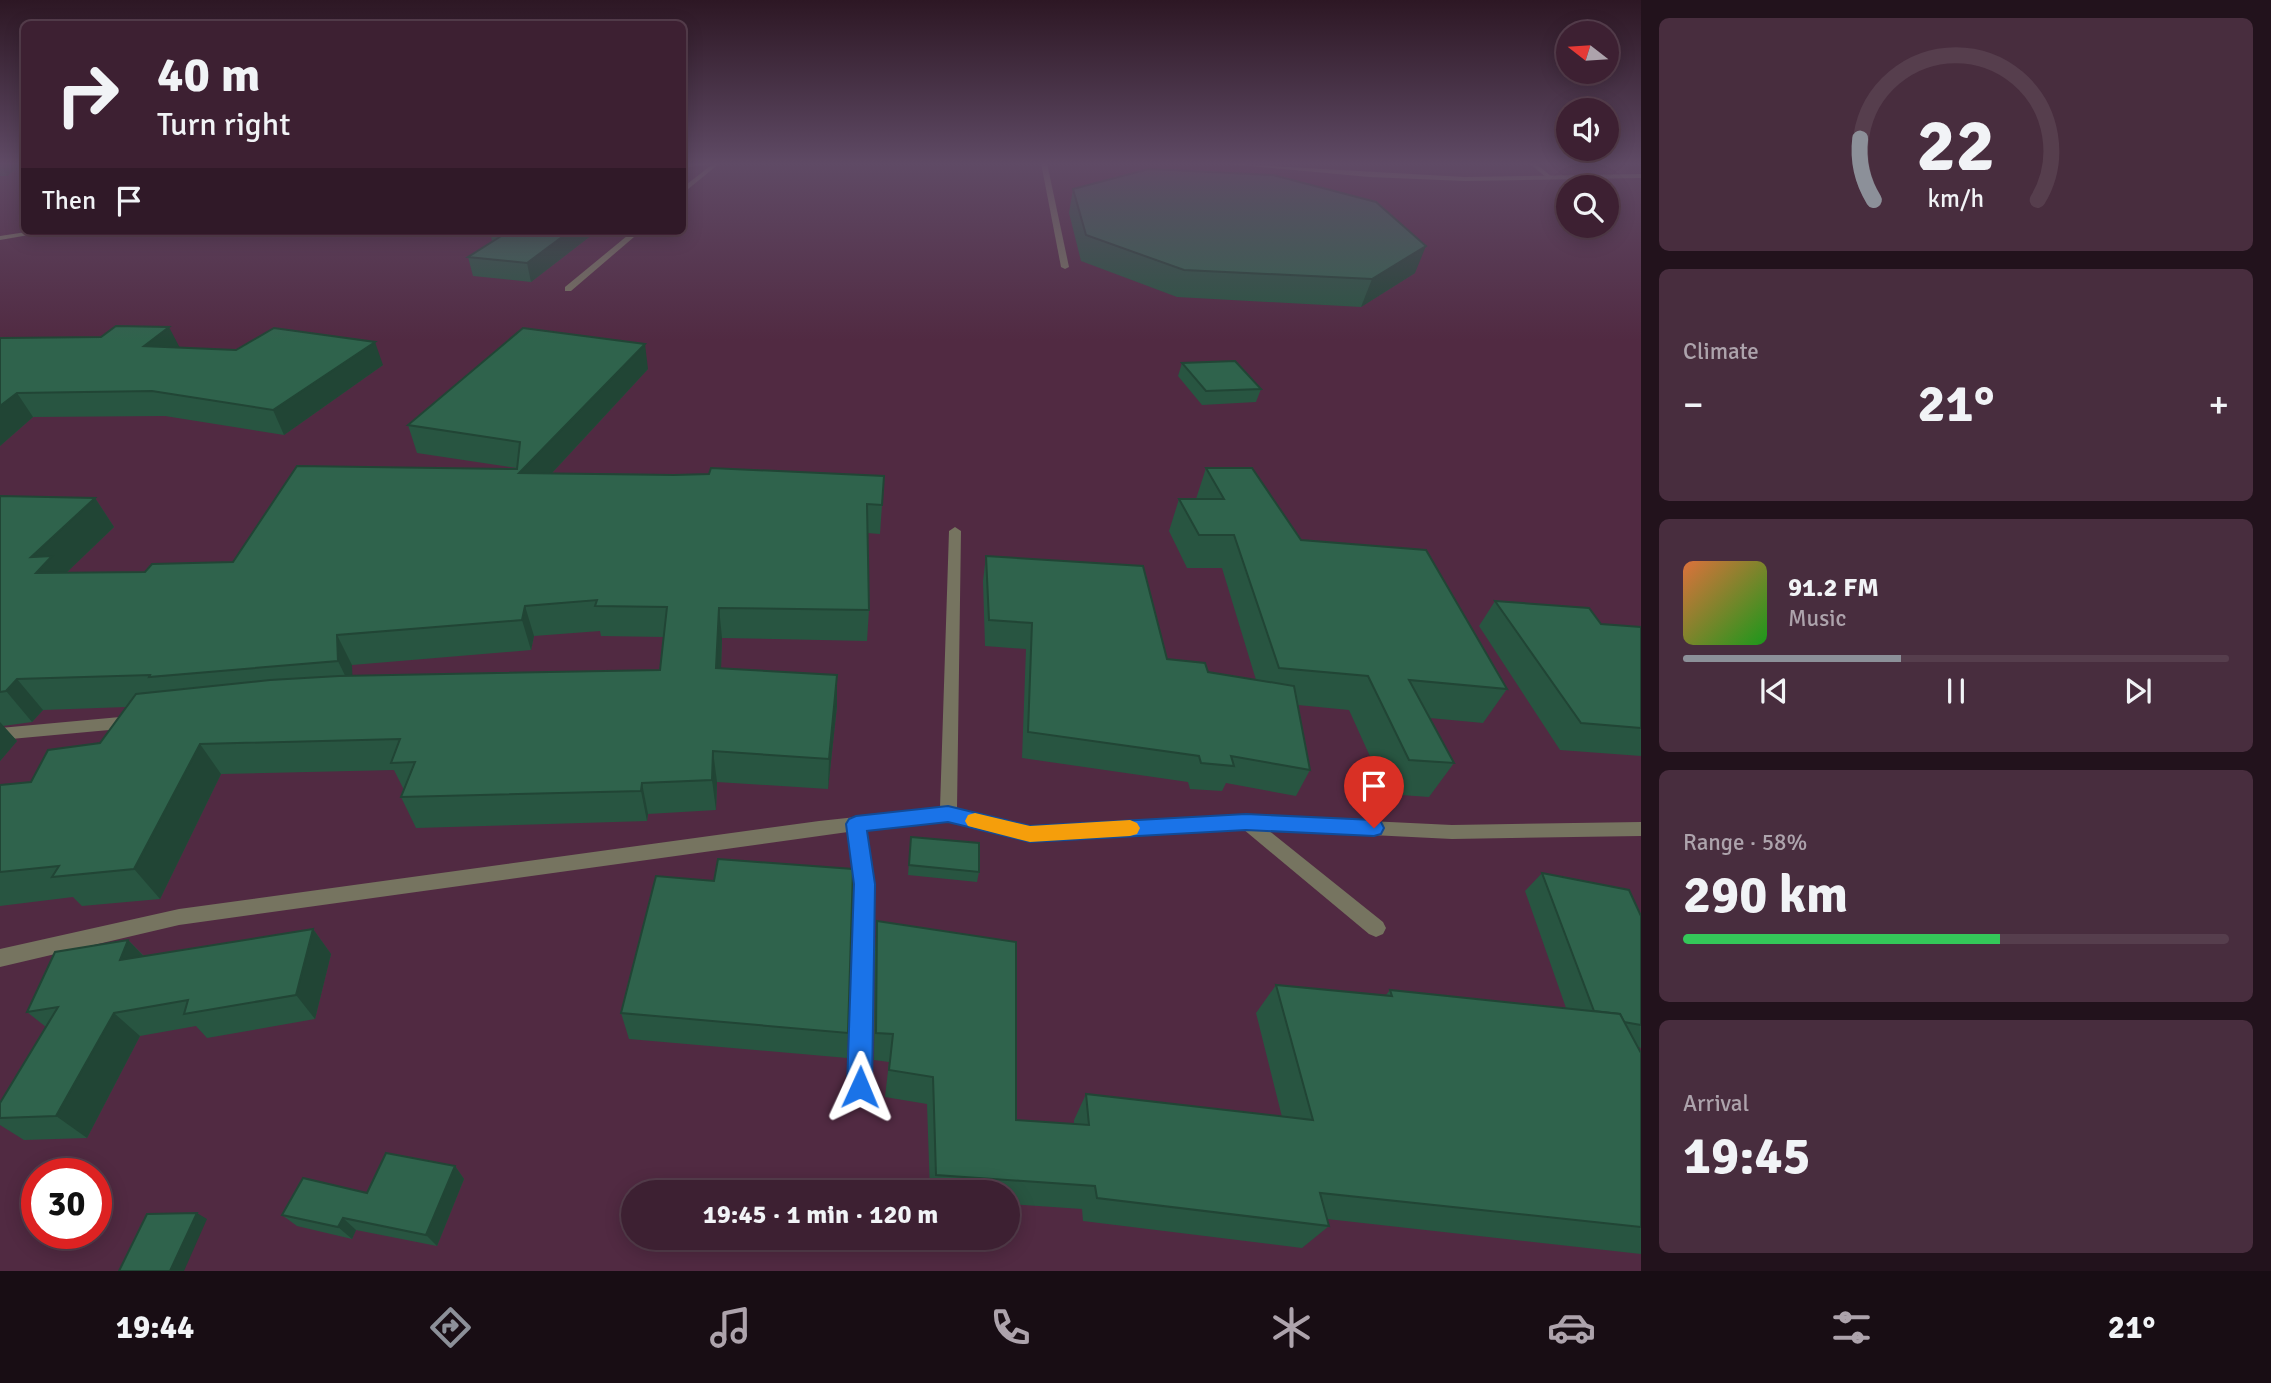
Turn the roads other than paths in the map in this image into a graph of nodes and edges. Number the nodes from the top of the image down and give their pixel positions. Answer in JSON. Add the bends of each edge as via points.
{"nodes":[{"id":1,"x":1057,"y":222,"type":"edge"},
{"id":2,"x":21,"y":235,"type":"edge"},
{"id":3,"x":632,"y":235,"type":"edge"},
{"id":4,"x":0,"y":238,"type":"edge"},
{"id":5,"x":1066,"y":267,"type":"dead end"},
{"id":6,"x":568,"y":289,"type":"dead end"},
{"id":7,"x":955,"y":531,"type":"dead end"},
{"id":8,"x":148,"y":720,"type":"edge"},
{"id":9,"x":0,"y":734,"type":"edge"},
{"id":10,"x":948,"y":814,"type":"junction"},
{"id":11,"x":1246,"y":822,"type":"junction"},
{"id":12,"x":856,"y":824,"type":"junction"},
{"id":13,"x":1641,"y":829,"type":"edge"},
{"id":14,"x":1376,"y":928,"type":"dead end"},
{"id":15,"x":0,"y":958,"type":"edge"},
{"id":16,"x":860,"y":1087,"type":"dead end"}],
"edges":[{"from":1,"to":5,"type":"street"},
{"from":2,"to":4,"type":"street"},
{"from":3,"to":6,"type":"street"},
{"from":7,"to":10,"type":"street"},
{"from":8,"to":9,"type":"street"},
{"from":10,"to":11,"type":"street","via":[[1030,834]]},
{"from":10,"to":12,"type":"street"},
{"from":11,"to":13,"type":"street","via":[[1452,832]]},
{"from":11,"to":14,"type":"street"},
{"from":12,"to":15,"type":"street","via":[[179,917]]},
{"from":12,"to":16,"type":"street","via":[[864,884]]}]}
